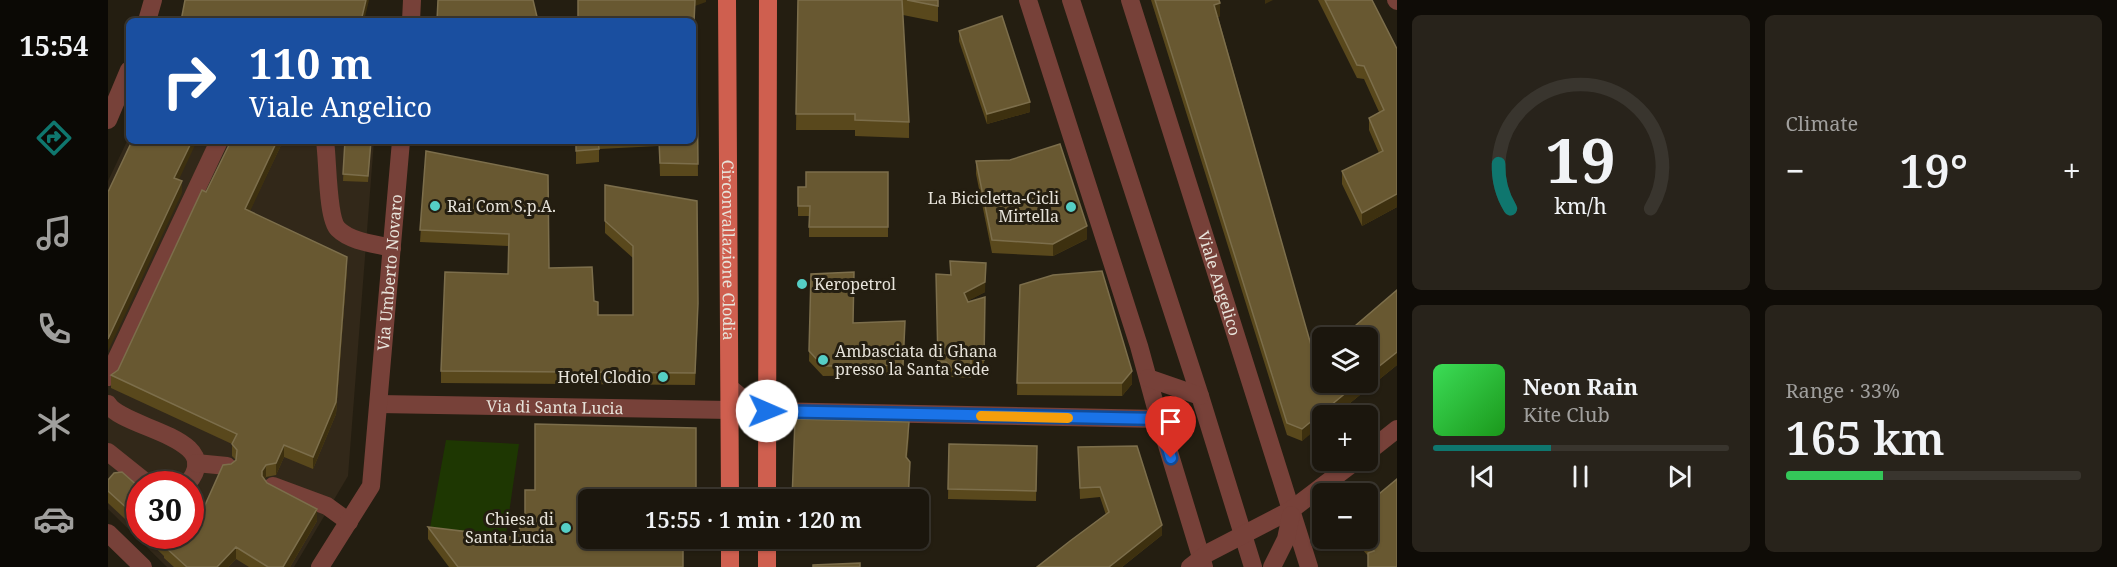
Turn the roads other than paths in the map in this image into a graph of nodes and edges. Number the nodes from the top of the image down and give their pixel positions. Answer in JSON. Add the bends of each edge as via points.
{"nodes":[{"id":1,"x":153,"y":0,"type":"edge"},
{"id":2,"x":412,"y":0,"type":"edge"},
{"id":3,"x":727,"y":0,"type":"edge"},
{"id":4,"x":768,"y":0,"type":"edge"},
{"id":5,"x":1028,"y":0,"type":"edge"},
{"id":6,"x":1071,"y":0,"type":"edge"},
{"id":7,"x":1130,"y":0,"type":"edge"},
{"id":8,"x":148,"y":18,"type":"edge"},
{"id":9,"x":411,"y":18,"type":"edge"},
{"id":10,"x":126,"y":77,"type":"edge"},
{"id":11,"x":108,"y":120,"type":"edge"},
{"id":12,"x":218,"y":144,"type":"edge"},
{"id":13,"x":325,"y":144,"type":"edge"},
{"id":14,"x":401,"y":144,"type":"edge"},
{"id":15,"x":392,"y":248,"type":"junction"},
{"id":16,"x":108,"y":377,"type":"edge"},
{"id":17,"x":1148,"y":378,"type":"junction"},
{"id":18,"x":730,"y":388,"type":"junction"},
{"id":19,"x":1200,"y":396,"type":"junction"},
{"id":20,"x":108,"y":404,"type":"edge"},
{"id":21,"x":379,"y":404,"type":"junction"},
{"id":22,"x":730,"y":410,"type":"junction"},
{"id":23,"x":767,"y":411,"type":"junction"},
{"id":24,"x":1159,"y":419,"type":"junction"},
{"id":25,"x":1397,"y":429,"type":"edge"},
{"id":26,"x":1378,"y":444,"type":"edge"},
{"id":27,"x":108,"y":452,"type":"edge"},
{"id":28,"x":196,"y":463,"type":"junction"},
{"id":29,"x":227,"y":466,"type":"edge"},
{"id":30,"x":132,"y":471,"type":"edge"},
{"id":31,"x":194,"y":471,"type":"edge"},
{"id":32,"x":1342,"y":471,"type":"edge"},
{"id":33,"x":273,"y":486,"type":"edge"},
{"id":34,"x":730,"y":489,"type":"edge"},
{"id":35,"x":767,"y":489,"type":"edge"},
{"id":36,"x":1291,"y":510,"type":"junction"},
{"id":37,"x":349,"y":522,"type":"junction"},
{"id":38,"x":108,"y":533,"type":"edge"},
{"id":39,"x":1244,"y":535,"type":"junction"},
{"id":40,"x":730,"y":549,"type":"edge"},
{"id":41,"x":767,"y":549,"type":"edge"},
{"id":42,"x":1198,"y":564,"type":"edge"},
{"id":43,"x":143,"y":567,"type":"edge"},
{"id":44,"x":320,"y":567,"type":"edge"},
{"id":45,"x":730,"y":567,"type":"edge"},
{"id":46,"x":767,"y":567,"type":"edge"},
{"id":47,"x":1253,"y":567,"type":"edge"},
{"id":48,"x":1272,"y":567,"type":"edge"},
{"id":49,"x":1309,"y":567,"type":"edge"}],
"edges":[{"from":1,"to":8,"type":"street"},
{"from":2,"to":9,"type":"street"},
{"from":3,"to":18,"type":"main road","name":"Circonvallazione Clodia"},
{"from":4,"to":23,"type":"main road"},
{"from":5,"to":17,"type":"street"},
{"from":6,"to":19,"type":"street"},
{"from":7,"to":36,"type":"street","name":"Viale Angelico"},
{"from":10,"to":11,"type":"street"},
{"from":12,"to":16,"type":"street"},
{"from":13,"to":15,"type":"street","via":[[331,213],[338,229]]},
{"from":14,"to":15,"type":"street","name":"Via Umberto Novaro"},
{"from":15,"to":21,"type":"street","name":"Via Umberto Novaro"},
{"from":17,"to":19,"type":"street"},
{"from":17,"to":24,"type":"street"},
{"from":18,"to":22,"type":"main road","name":"Circonvallazione Clodia"},
{"from":18,"to":23,"type":"street","via":[[748,404]]},
{"from":19,"to":39,"type":"street"},
{"from":20,"to":28,"type":"street","via":[[124,417],[184,445],[193,453]]},
{"from":21,"to":22,"type":"street","name":"Via di Santa Lucia"},
{"from":21,"to":37,"type":"street","name":"Via Umberto Novaro","via":[[371,486]]},
{"from":22,"to":34,"type":"main road","name":"Circonvallazione Clodia"},
{"from":23,"to":24,"type":"street"},
{"from":23,"to":35,"type":"main road"},
{"from":24,"to":42,"type":"street"},
{"from":25,"to":26,"type":"street"},
{"from":27,"to":30,"type":"street"},
{"from":28,"to":29,"type":"street"},
{"from":28,"to":31,"type":"street"},
{"from":32,"to":36,"type":"street"},
{"from":33,"to":37,"type":"street","via":[[327,506]]},
{"from":36,"to":39,"type":"street"},
{"from":36,"to":48,"type":"street","via":[[1288,532]]},
{"from":36,"to":49,"type":"street","name":"Viale Angelico"},
{"from":37,"to":44,"type":"street","name":"Via Umberto Novaro"},
{"from":38,"to":43,"type":"street"},
{"from":39,"to":42,"type":"street"},
{"from":39,"to":47,"type":"street"},
{"from":40,"to":45,"type":"main road"},
{"from":41,"to":46,"type":"main road"}]}
